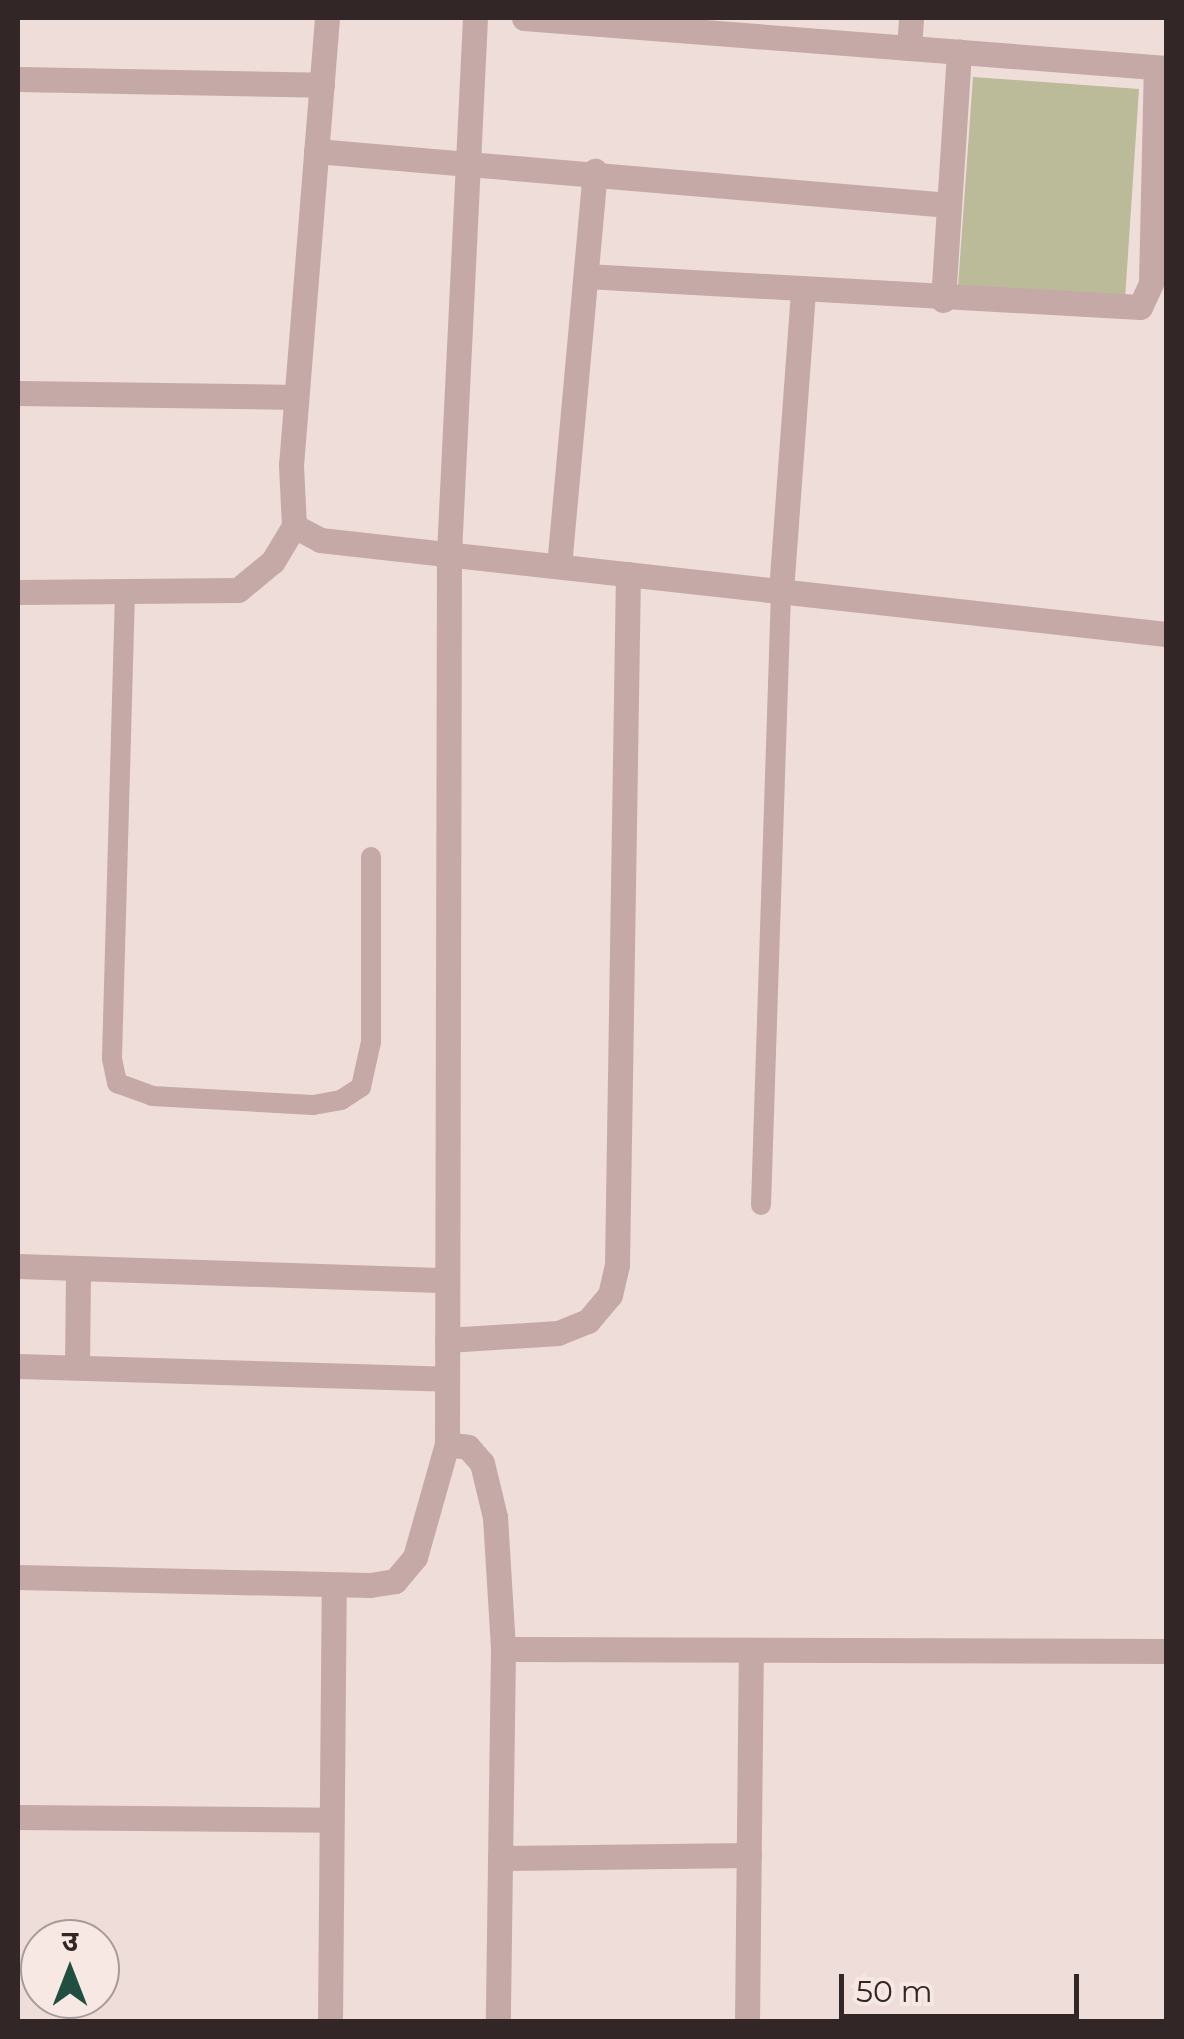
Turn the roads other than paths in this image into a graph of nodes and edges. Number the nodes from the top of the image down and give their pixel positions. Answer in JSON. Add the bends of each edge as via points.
{"nodes":[{"id":1,"x":327,"y":18,"type":"edge"},
{"id":2,"x":475,"y":18,"type":"edge"},
{"id":3,"x":524,"y":18,"type":"edge"},
{"id":4,"x":911,"y":18,"type":"edge"},
{"id":5,"x":909,"y":48,"type":"junction"},
{"id":6,"x":959,"y":52,"type":"junction"},
{"id":7,"x":1162,"y":68,"type":"edge"},
{"id":8,"x":18,"y":79,"type":"edge"},
{"id":9,"x":322,"y":85,"type":"junction"},
{"id":10,"x":316,"y":151,"type":"junction"},
{"id":11,"x":464,"y":160,"type":"junction"},
{"id":12,"x":595,"y":171,"type":"junction"},
{"id":13,"x":949,"y":205,"type":"junction"},
{"id":14,"x":586,"y":276,"type":"junction"},
{"id":15,"x":803,"y":290,"type":"junction"},
{"id":16,"x":943,"y":300,"type":"junction"},
{"id":17,"x":18,"y":393,"type":"edge"},
{"id":18,"x":296,"y":397,"type":"junction"},
{"id":19,"x":294,"y":526,"type":"junction"},
{"id":20,"x":449,"y":554,"type":"junction"},
{"id":21,"x":559,"y":566,"type":"junction"},
{"id":22,"x":628,"y":574,"type":"junction"},
{"id":23,"x":781,"y":591,"type":"junction"},
{"id":24,"x":18,"y":592,"type":"edge"},
{"id":25,"x":125,"y":592,"type":"junction"},
{"id":26,"x":1166,"y":634,"type":"edge"},
{"id":27,"x":371,"y":857,"type":"dead end"},
{"id":28,"x":761,"y":1205,"type":"dead end"},
{"id":29,"x":18,"y":1266,"type":"edge"},
{"id":30,"x":78,"y":1268,"type":"junction"},
{"id":31,"x":447,"y":1280,"type":"junction"},
{"id":32,"x":447,"y":1340,"type":"junction"},
{"id":33,"x":18,"y":1366,"type":"edge"},
{"id":34,"x":77,"y":1367,"type":"junction"},
{"id":35,"x":447,"y":1379,"type":"junction"},
{"id":36,"x":447,"y":1444,"type":"junction"},
{"id":37,"x":18,"y":1577,"type":"edge"},
{"id":38,"x":334,"y":1585,"type":"junction"},
{"id":39,"x":503,"y":1649,"type":"junction"},
{"id":40,"x":750,"y":1650,"type":"junction"},
{"id":41,"x":1166,"y":1651,"type":"edge"},
{"id":42,"x":18,"y":1817,"type":"edge"},
{"id":43,"x":331,"y":1820,"type":"junction"},
{"id":44,"x":749,"y":1855,"type":"junction"},
{"id":45,"x":500,"y":1858,"type":"junction"},
{"id":46,"x":330,"y":2022,"type":"edge"},
{"id":47,"x":498,"y":2022,"type":"edge"},
{"id":48,"x":746,"y":2022,"type":"edge"}],
"edges":[{"from":1,"to":9,"type":"street"},
{"from":2,"to":11,"type":"street"},
{"from":3,"to":5,"type":"street"},
{"from":4,"to":5,"type":"street"},
{"from":5,"to":6,"type":"street"},
{"from":6,"to":7,"type":"street"},
{"from":6,"to":13,"type":"street"},
{"from":7,"to":16,"type":"street","via":[[1147,300],[1130,310]]},
{"from":8,"to":9,"type":"street"},
{"from":9,"to":10,"type":"street"},
{"from":10,"to":11,"type":"street"},
{"from":10,"to":18,"type":"street"},
{"from":11,"to":12,"type":"street"},
{"from":11,"to":20,"type":"street"},
{"from":12,"to":13,"type":"street"},
{"from":12,"to":14,"type":"street"},
{"from":13,"to":16,"type":"street"},
{"from":14,"to":15,"type":"street"},
{"from":14,"to":21,"type":"street"},
{"from":15,"to":16,"type":"street"},
{"from":15,"to":23,"type":"street"},
{"from":17,"to":18,"type":"street"},
{"from":18,"to":19,"type":"street"},
{"from":19,"to":20,"type":"street","via":[[320,540]]},
{"from":19,"to":25,"type":"street","via":[[273,561],[238,590]]},
{"from":20,"to":21,"type":"street"},
{"from":20,"to":31,"type":"street"},
{"from":21,"to":22,"type":"street"},
{"from":22,"to":23,"type":"street"},
{"from":22,"to":32,"type":"street","via":[[617,1265],[610,1295],[588,1321],[558,1333]]},
{"from":23,"to":26,"type":"street"},
{"from":23,"to":28,"type":"lane"},
{"from":24,"to":25,"type":"street"},
{"from":25,"to":27,"type":"lane","via":[[112,1059],[117,1083],[152,1096],[312,1105],[341,1100],[361,1087],[371,1042]]},
{"from":29,"to":30,"type":"street"},
{"from":30,"to":31,"type":"street"},
{"from":30,"to":34,"type":"street"},
{"from":31,"to":32,"type":"street"},
{"from":32,"to":35,"type":"street"},
{"from":33,"to":34,"type":"street"},
{"from":34,"to":35,"type":"street"},
{"from":35,"to":36,"type":"street"},
{"from":36,"to":38,"type":"street","via":[[406,1571],[395,1581]]},
{"from":36,"to":39,"type":"street","via":[[468,1447],[492,1490]]},
{"from":37,"to":38,"type":"street"},
{"from":38,"to":43,"type":"street"},
{"from":39,"to":40,"type":"street"},
{"from":39,"to":45,"type":"street"},
{"from":40,"to":41,"type":"street"},
{"from":40,"to":44,"type":"street"},
{"from":42,"to":43,"type":"street"},
{"from":43,"to":46,"type":"street"},
{"from":44,"to":45,"type":"street"},
{"from":44,"to":48,"type":"street"},
{"from":45,"to":47,"type":"street"}]}
